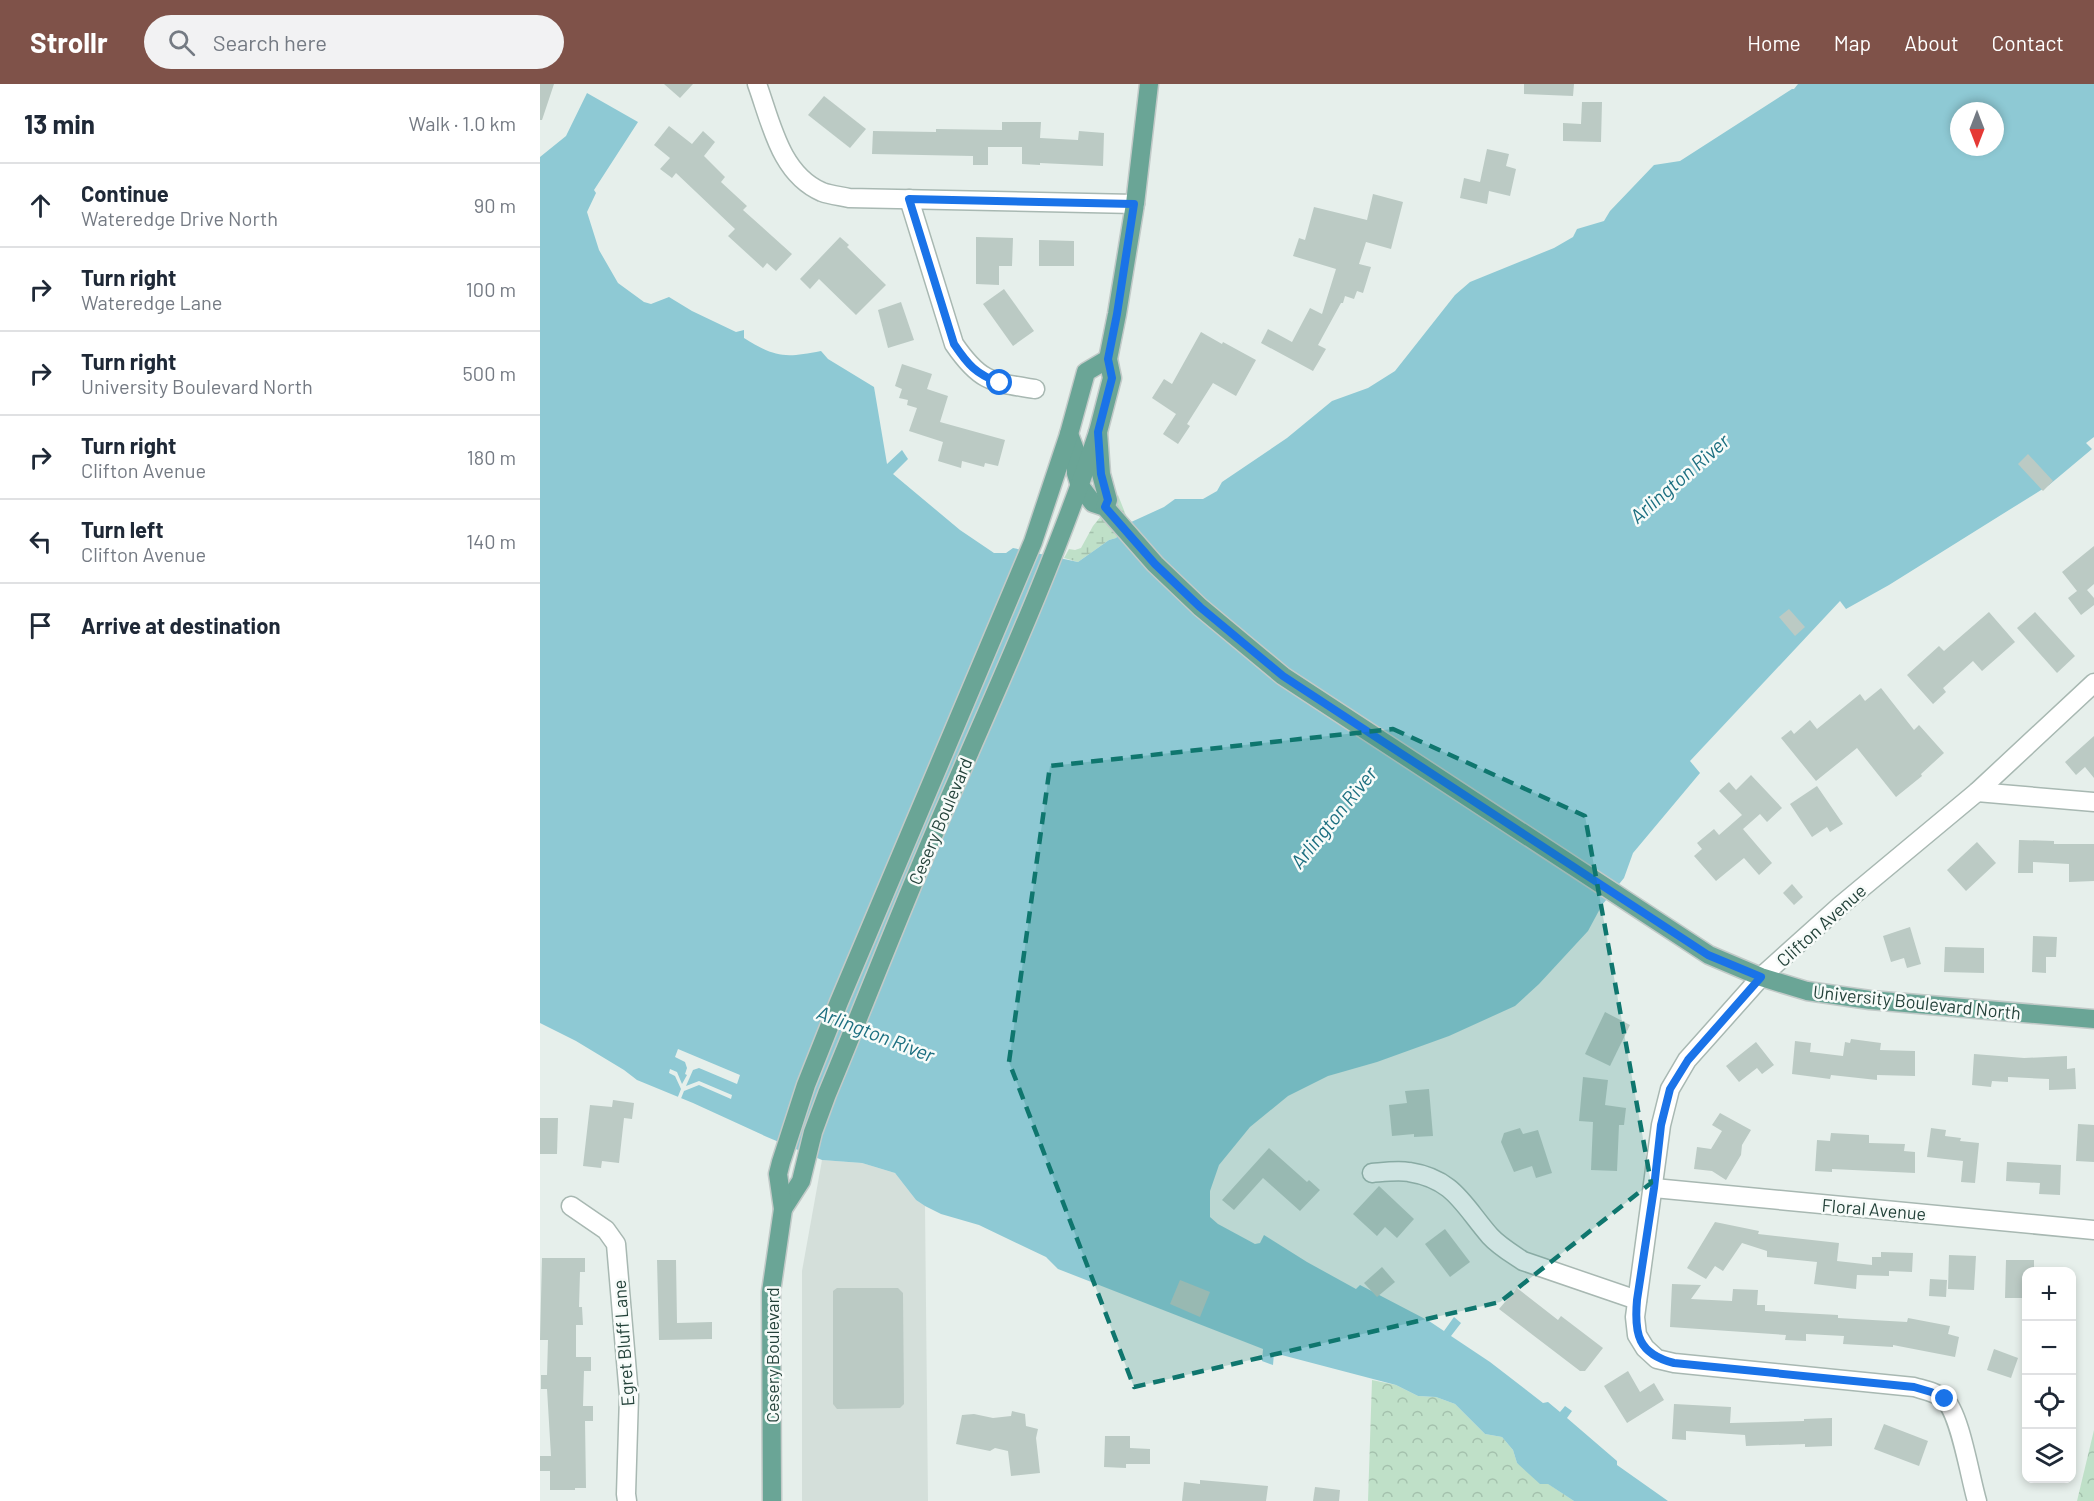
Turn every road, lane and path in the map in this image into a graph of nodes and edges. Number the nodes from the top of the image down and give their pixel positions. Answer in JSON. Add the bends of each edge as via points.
{"nodes":[{"id":1,"x":757,"y":84,"type":"edge"},
{"id":2,"x":1149,"y":84,"type":"edge"},
{"id":3,"x":909,"y":199,"type":"junction"},
{"id":4,"x":1134,"y":204,"type":"junction"},
{"id":5,"x":1108,"y":359,"type":"junction"},
{"id":6,"x":1035,"y":389,"type":"dead end"},
{"id":7,"x":1098,"y":432,"type":"junction"},
{"id":8,"x":1069,"y":434,"type":"junction"},
{"id":9,"x":1080,"y":486,"type":"junction"},
{"id":10,"x":1105,"y":507,"type":"junction"},
{"id":11,"x":2094,"y":683,"type":"edge"},
{"id":12,"x":1977,"y":792,"type":"junction"},
{"id":13,"x":2094,"y":802,"type":"edge"},
{"id":14,"x":1761,"y":977,"type":"junction"},
{"id":15,"x":2094,"y":1019,"type":"edge"},
{"id":16,"x":1372,"y":1173,"type":"dead end"},
{"id":17,"x":1654,"y":1188,"type":"junction"},
{"id":18,"x":571,"y":1206,"type":"dead end"},
{"id":19,"x":783,"y":1209,"type":"junction"},
{"id":20,"x":2094,"y":1230,"type":"edge"},
{"id":21,"x":1637,"y":1300,"type":"junction"},
{"id":22,"x":627,"y":1501,"type":"edge"},
{"id":23,"x":772,"y":1501,"type":"edge"},
{"id":24,"x":1977,"y":1501,"type":"edge"}],
"edges":[{"from":1,"to":3,"type":"street","via":[[781,152],[801,179],[821,192],[841,196]]},
{"from":2,"to":4,"type":"main road"},
{"from":3,"to":4,"type":"street"},
{"from":3,"to":6,"type":"street","via":[[954,344],[982,376]]},
{"from":4,"to":5,"type":"main road"},
{"from":5,"to":7,"type":"main road","via":[[1112,378]]},
{"from":5,"to":8,"type":"main road","via":[[1086,372]]},
{"from":7,"to":9,"type":"main road","name":"Cesery Boulevard"},
{"from":7,"to":10,"type":"main road","via":[[1101,474],[1108,500]]},
{"from":8,"to":9,"type":"main road"},
{"from":8,"to":19,"type":"main road","name":"Cesery Boulevard","via":[[1033,542],[806,1085],[778,1174]]},
{"from":9,"to":10,"type":"main road","name":"University Boulevard North","via":[[1093,503]]},
{"from":9,"to":19,"type":"main road","name":"Cesery Boulevard","via":[[827,1094],[801,1181]]},
{"from":10,"to":14,"type":"main road","name":"University Boulevard North","via":[[1155,564],[1200,607],[1283,676],[1708,955]]},
{"from":11,"to":12,"type":"street","name":"Clifton Avenue"},
{"from":12,"to":13,"type":"street"},
{"from":12,"to":14,"type":"street","name":"Clifton Avenue"},
{"from":14,"to":15,"type":"main road","name":"University Boulevard North","via":[[1808,991],[1870,1000]]},
{"from":14,"to":17,"type":"street","name":"Clifton Avenue","via":[[1688,1060],[1670,1089],[1661,1125]]},
{"from":16,"to":21,"type":"street","via":[[1408,1172],[1438,1180],[1463,1200],[1490,1236],[1523,1261]]},
{"from":17,"to":20,"type":"street","name":"Floral Avenue"},
{"from":17,"to":21,"type":"street","name":"Clifton Avenue"},
{"from":18,"to":22,"type":"street","name":"Egret Bluff Lane","via":[[606,1230],[616,1244],[629,1396]]},
{"from":19,"to":23,"type":"main road","name":"Cesery Boulevard","via":[[771,1292]]},
{"from":21,"to":24,"type":"street","name":"Clifton Avenue","via":[[1637,1335],[1657,1359],[1914,1387],[1945,1399],[1955,1414]]}]}
